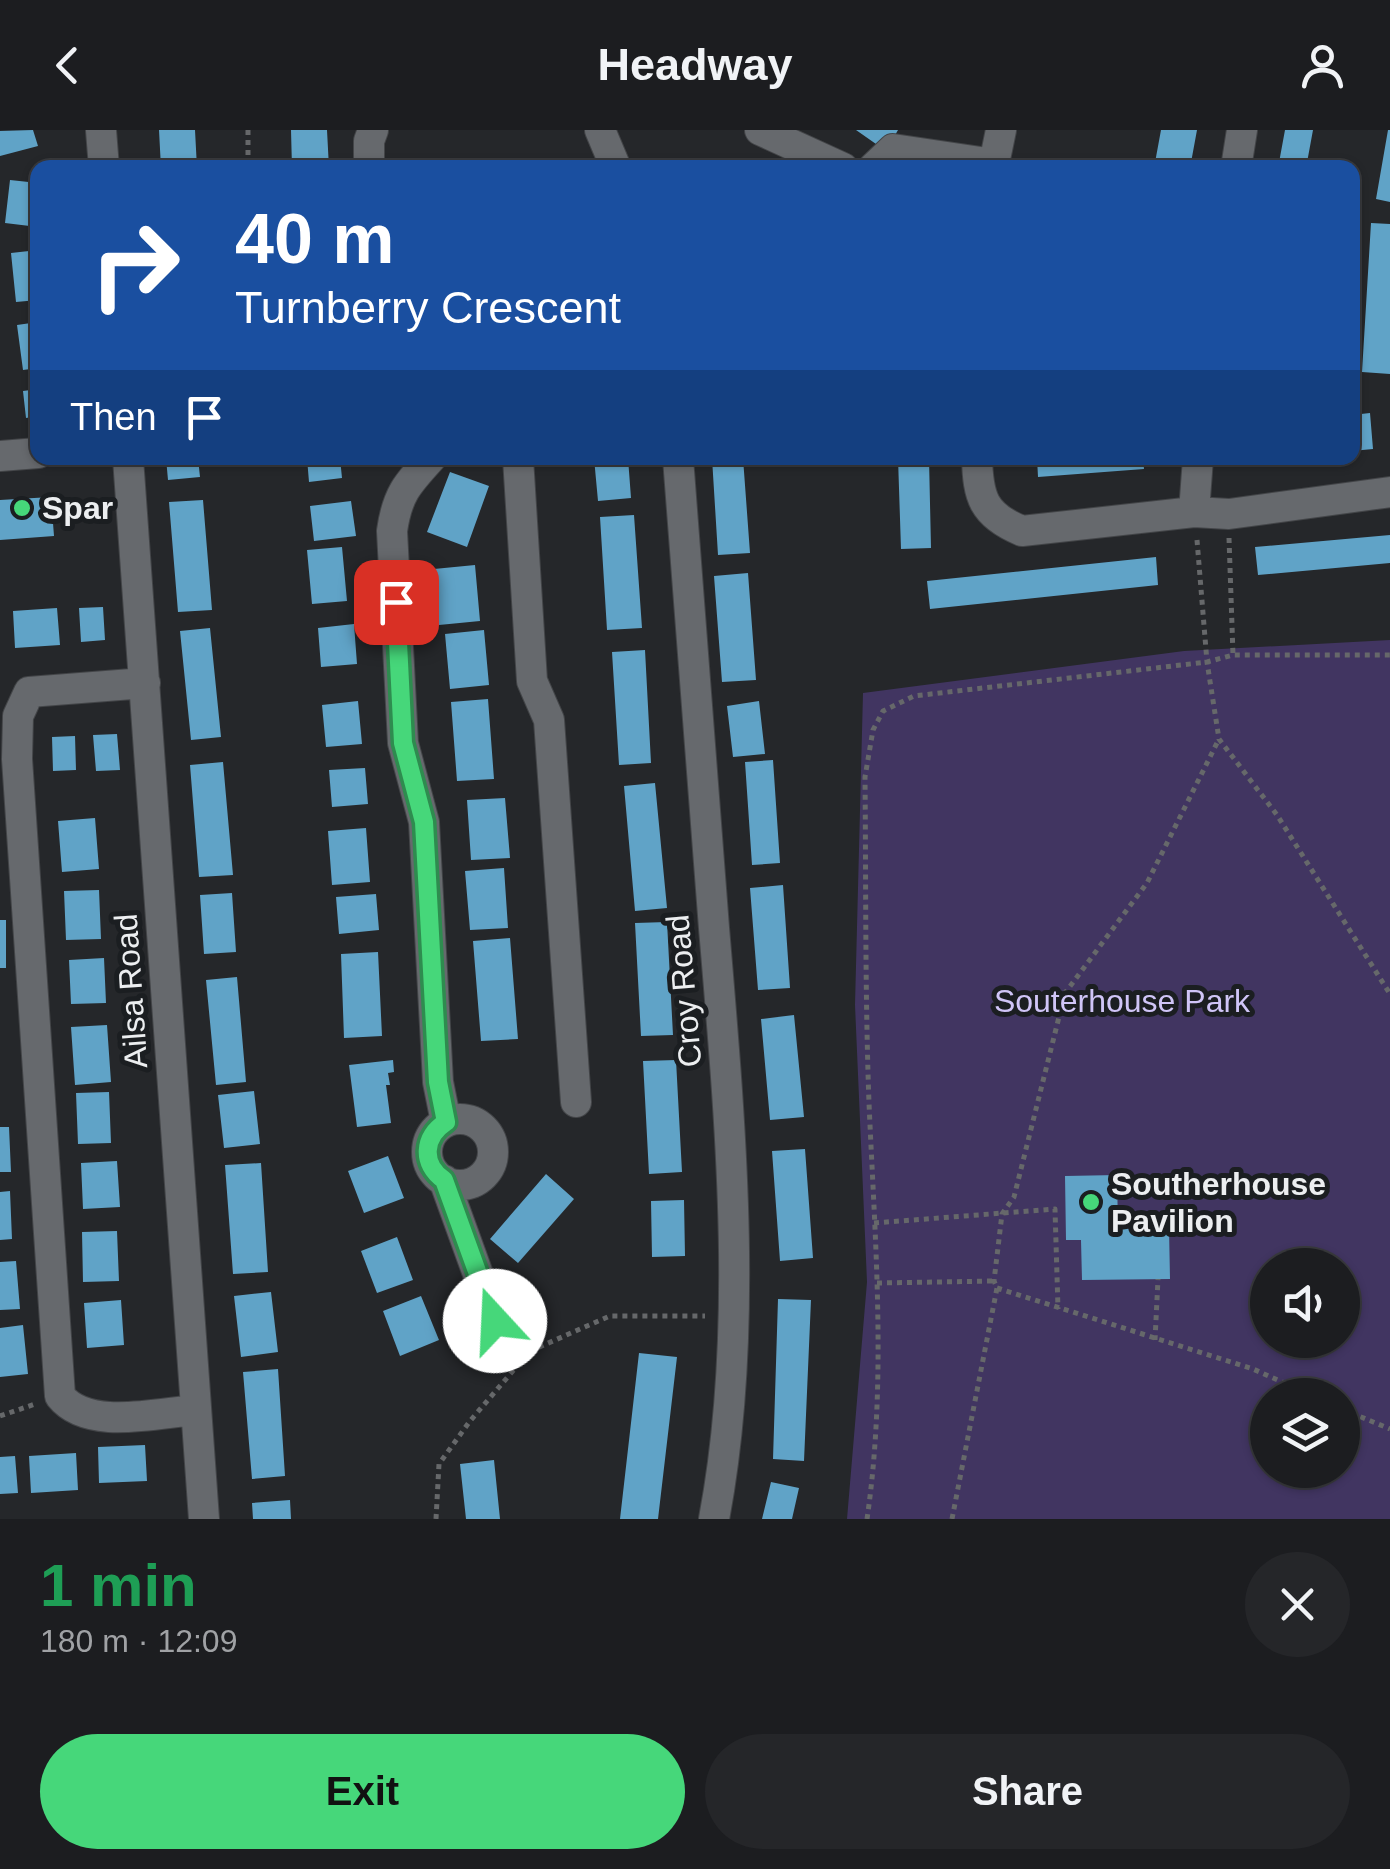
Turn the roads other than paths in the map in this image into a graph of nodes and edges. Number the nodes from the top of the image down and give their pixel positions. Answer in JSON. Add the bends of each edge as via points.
{"nodes":[{"id":1,"x":100,"y":130,"type":"edge"},
{"id":2,"x":373,"y":130,"type":"edge"},
{"id":3,"x":600,"y":130,"type":"edge"},
{"id":4,"x":760,"y":130,"type":"edge"},
{"id":5,"x":1002,"y":130,"type":"edge"},
{"id":6,"x":1242,"y":130,"type":"edge"},
{"id":7,"x":103,"y":160,"type":"edge"},
{"id":8,"x":369,"y":160,"type":"edge"},
{"id":9,"x":613,"y":160,"type":"edge"},
{"id":10,"x":826,"y":160,"type":"edge"},
{"id":11,"x":881,"y":160,"type":"edge"},
{"id":12,"x":967,"y":160,"type":"edge"},
{"id":13,"x":995,"y":160,"type":"edge"},
{"id":14,"x":1237,"y":160,"type":"edge"},
{"id":15,"x":1,"y":451,"type":"edge"},
{"id":16,"x":30,"y":453,"type":"edge"},
{"id":17,"x":129,"y":465,"type":"edge"},
{"id":18,"x":426,"y":465,"type":"edge"},
{"id":19,"x":518,"y":465,"type":"edge"},
{"id":20,"x":679,"y":465,"type":"edge"},
{"id":21,"x":977,"y":465,"type":"edge"},
{"id":22,"x":1197,"y":465,"type":"edge"},
{"id":23,"x":1390,"y":492,"type":"edge"},
{"id":24,"x":1194,"y":512,"type":"junction"},
{"id":25,"x":145,"y":683,"type":"junction"},
{"id":26,"x":576,"y":1102,"type":"dead end"},
{"id":27,"x":446,"y":1122,"type":"junction"},
{"id":28,"x":444,"y":1180,"type":"junction"},
{"id":29,"x":495,"y":1321,"type":"dead end"},
{"id":30,"x":196,"y":1410,"type":"junction"},
{"id":31,"x":204,"y":1519,"type":"edge"},
{"id":32,"x":714,"y":1519,"type":"edge"}],
"edges":[{"from":1,"to":7,"type":"street"},
{"from":2,"to":8,"type":"street"},
{"from":3,"to":9,"type":"street"},
{"from":4,"to":10,"type":"street"},
{"from":5,"to":13,"type":"street"},
{"from":6,"to":14,"type":"street"},
{"from":11,"to":12,"type":"street","via":[[893,149]]},
{"from":15,"to":16,"type":"street"},
{"from":17,"to":25,"type":"street","name":"Ailsa Road"},
{"from":18,"to":27,"type":"street","via":[[396,501],[392,531],[403,743],[424,822],[438,1082]]},
{"from":19,"to":26,"type":"street","via":[[532,680],[549,720]]},
{"from":20,"to":32,"type":"street","name":"Croy Road","via":[[732,1140],[726,1448]]},
{"from":21,"to":24,"type":"street","via":[[979,492],[990,512],[1022,531]]},
{"from":22,"to":24,"type":"street"},
{"from":23,"to":24,"type":"street","via":[[1230,514]]},
{"from":25,"to":30,"type":"street","name":"Ailsa Road"},
{"from":25,"to":30,"type":"street","via":[[29,692],[18,716],[60,1396],[92,1415]]},
{"from":27,"to":28,"type":"street","via":[[428,1150]]},
{"from":27,"to":28,"type":"street","via":[[480,1125],[494,1148],[478,1180]]},
{"from":28,"to":29,"type":"street"},
{"from":30,"to":31,"type":"street","name":"Ailsa Road"}]}
